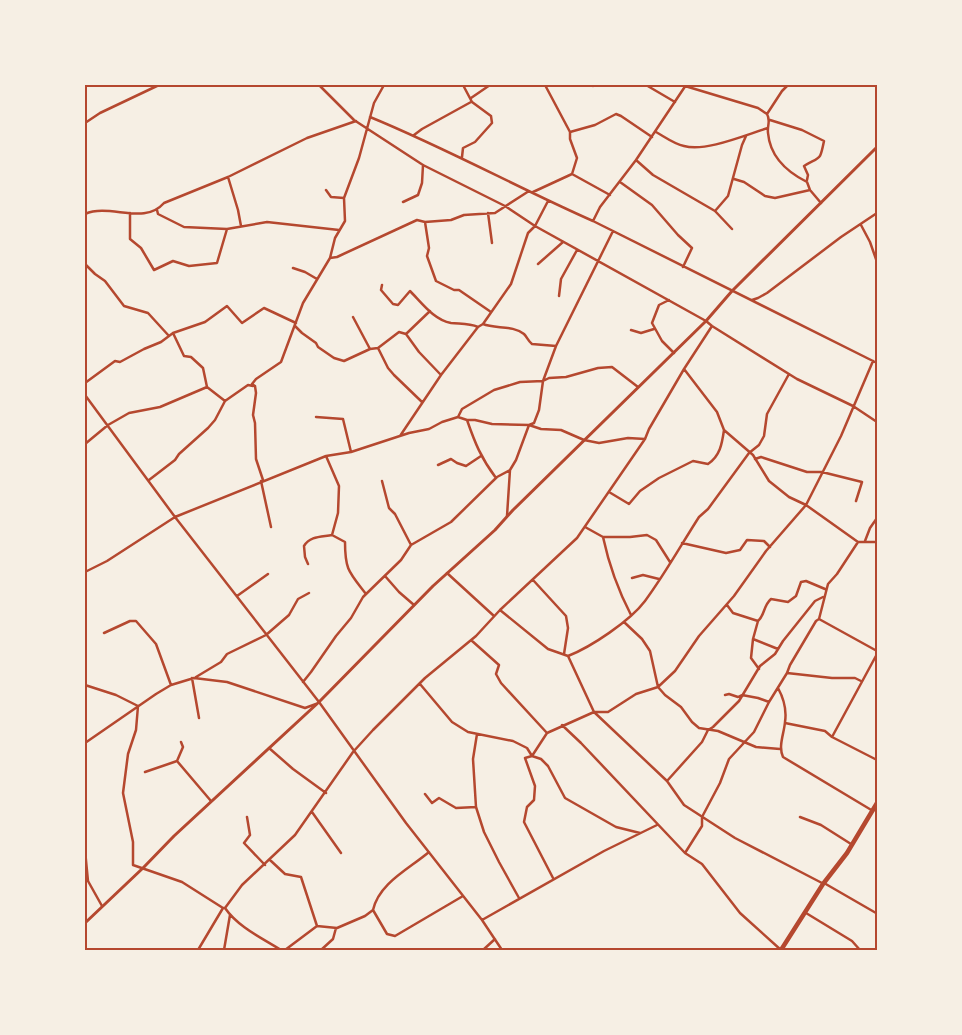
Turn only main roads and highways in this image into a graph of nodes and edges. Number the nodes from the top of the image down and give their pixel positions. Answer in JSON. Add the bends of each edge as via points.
{"nodes":[{"id":1,"x":875,"y":807,"type":"edge"},
{"id":2,"x":781,"y":950,"type":"edge"}],
"edges":[{"from":1,"to":2,"type":"main road"}]}
